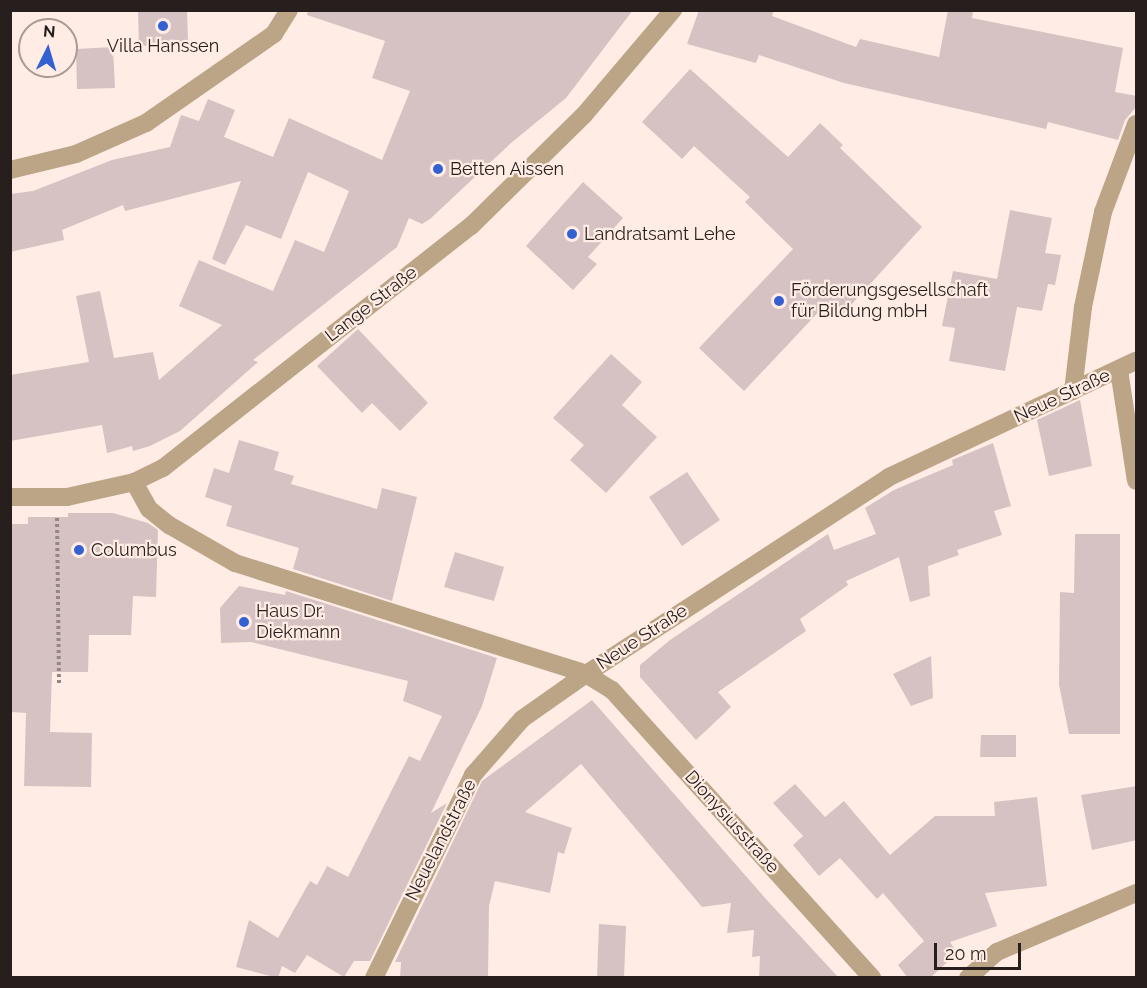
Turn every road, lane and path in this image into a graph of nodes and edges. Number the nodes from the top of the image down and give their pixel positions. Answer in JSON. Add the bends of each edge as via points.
{"nodes":[{"id":1,"x":289,"y":10,"type":"edge"},
{"id":2,"x":673,"y":10,"type":"edge"},
{"id":3,"x":1137,"y":124,"type":"edge"},
{"id":4,"x":10,"y":170,"type":"edge"},
{"id":5,"x":1137,"y":362,"type":"edge"},
{"id":6,"x":1119,"y":370,"type":"junction"},
{"id":7,"x":1073,"y":391,"type":"junction"},
{"id":8,"x":1137,"y":481,"type":"edge"},
{"id":9,"x":134,"y":482,"type":"junction"},
{"id":10,"x":10,"y":497,"type":"edge"},
{"id":11,"x":57,"y":497,"type":"junction"},
{"id":12,"x":586,"y":674,"type":"junction"},
{"id":13,"x":59,"y":683,"type":"dead end"},
{"id":14,"x":1137,"y":892,"type":"edge"},
{"id":15,"x":374,"y":978,"type":"edge"},
{"id":16,"x":872,"y":978,"type":"edge"},
{"id":17,"x":968,"y":978,"type":"edge"}],
"edges":[{"from":1,"to":4,"type":"street","via":[[274,34],[146,123],[76,154]]},
{"from":2,"to":9,"type":"street","name":"Lange Straße","via":[[584,115],[471,226],[163,468]]},
{"from":3,"to":7,"type":"street","via":[[1103,212],[1083,307]]},
{"from":5,"to":6,"type":"street","name":"Neue Straße"},
{"from":6,"to":7,"type":"street","name":"Neue Straße"},
{"from":6,"to":8,"type":"street"},
{"from":7,"to":12,"type":"street","name":"Neue Straße","via":[[889,477]]},
{"from":9,"to":11,"type":"street","name":"Lange Straße"},
{"from":9,"to":12,"type":"street","name":"Neue Straße","via":[[149,509],[169,525],[235,562]]},
{"from":10,"to":11,"type":"street","name":"Lange Straße"},
{"from":11,"to":13,"type":"path"},
{"from":12,"to":15,"type":"street","name":"Neuelandstraße","via":[[522,719],[473,775]]},
{"from":12,"to":16,"type":"street","name":"Dionysiusstraße","via":[[612,690]]},
{"from":14,"to":17,"type":"street","via":[[997,952]]}]}
